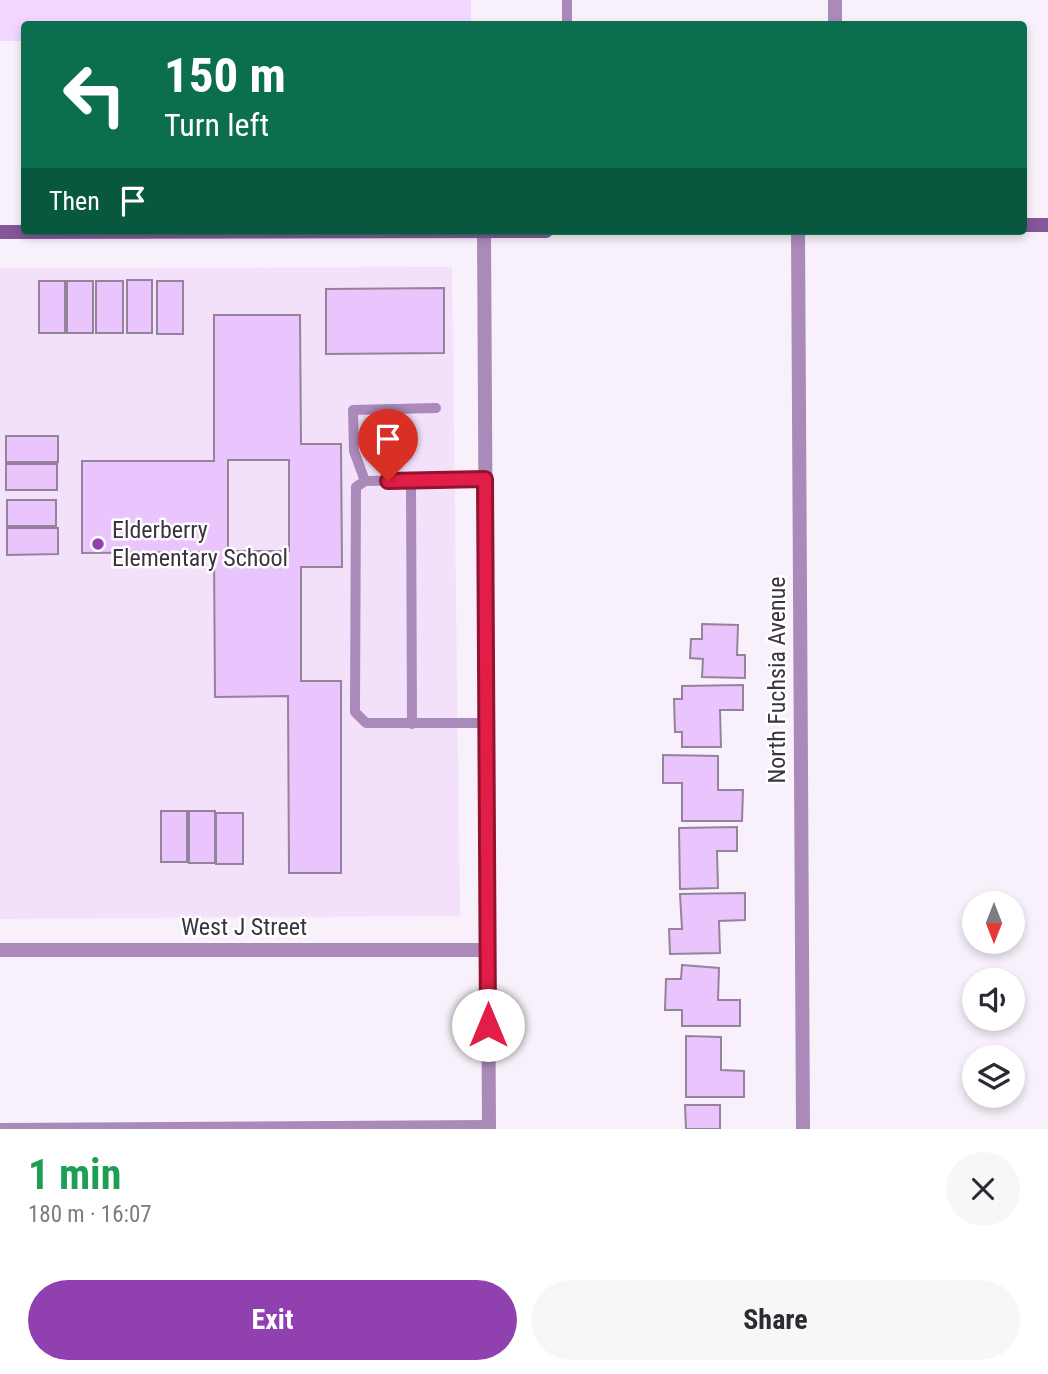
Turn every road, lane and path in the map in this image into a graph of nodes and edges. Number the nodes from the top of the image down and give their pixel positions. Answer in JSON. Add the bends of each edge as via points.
{"nodes":[{"id":1,"x":567,"y":0,"type":"edge"},
{"id":2,"x":835,"y":0,"type":"edge"},
{"id":3,"x":568,"y":21,"type":"edge"},
{"id":4,"x":835,"y":21,"type":"edge"},
{"id":5,"x":1027,"y":225,"type":"edge"},
{"id":6,"x":1048,"y":225,"type":"edge"},
{"id":7,"x":0,"y":232,"type":"edge"},
{"id":8,"x":21,"y":232,"type":"edge"},
{"id":9,"x":484,"y":235,"type":"edge"},
{"id":10,"x":798,"y":235,"type":"edge"},
{"id":11,"x":436,"y":408,"type":"dead end"},
{"id":12,"x":485,"y":479,"type":"junction"},
{"id":13,"x":365,"y":481,"type":"junction"},
{"id":14,"x":411,"y":481,"type":"junction"},
{"id":15,"x":486,"y":723,"type":"junction"},
{"id":16,"x":412,"y":724,"type":"junction"},
{"id":17,"x":0,"y":950,"type":"edge"},
{"id":18,"x":488,"y":950,"type":"junction"},
{"id":19,"x":489,"y":1127,"type":"edge"},
{"id":20,"x":0,"y":1128,"type":"edge"},
{"id":21,"x":803,"y":1129,"type":"edge"}],
"edges":[{"from":1,"to":3,"type":"lane"},
{"from":2,"to":4,"type":"street"},
{"from":5,"to":6,"type":"street"},
{"from":7,"to":8,"type":"street"},
{"from":9,"to":12,"type":"street"},
{"from":10,"to":21,"type":"street","name":"North Fuchsia Avenue"},
{"from":11,"to":13,"type":"lane","via":[[353,410],[354,452]]},
{"from":12,"to":14,"type":"lane"},
{"from":12,"to":15,"type":"street"},
{"from":13,"to":14,"type":"lane"},
{"from":13,"to":16,"type":"lane","via":[[356,487],[355,712],[366,723]]},
{"from":14,"to":16,"type":"lane"},
{"from":15,"to":16,"type":"lane"},
{"from":15,"to":18,"type":"street"},
{"from":17,"to":18,"type":"street","name":"West J Street"},
{"from":18,"to":19,"type":"street"},
{"from":19,"to":20,"type":"lane"}]}
